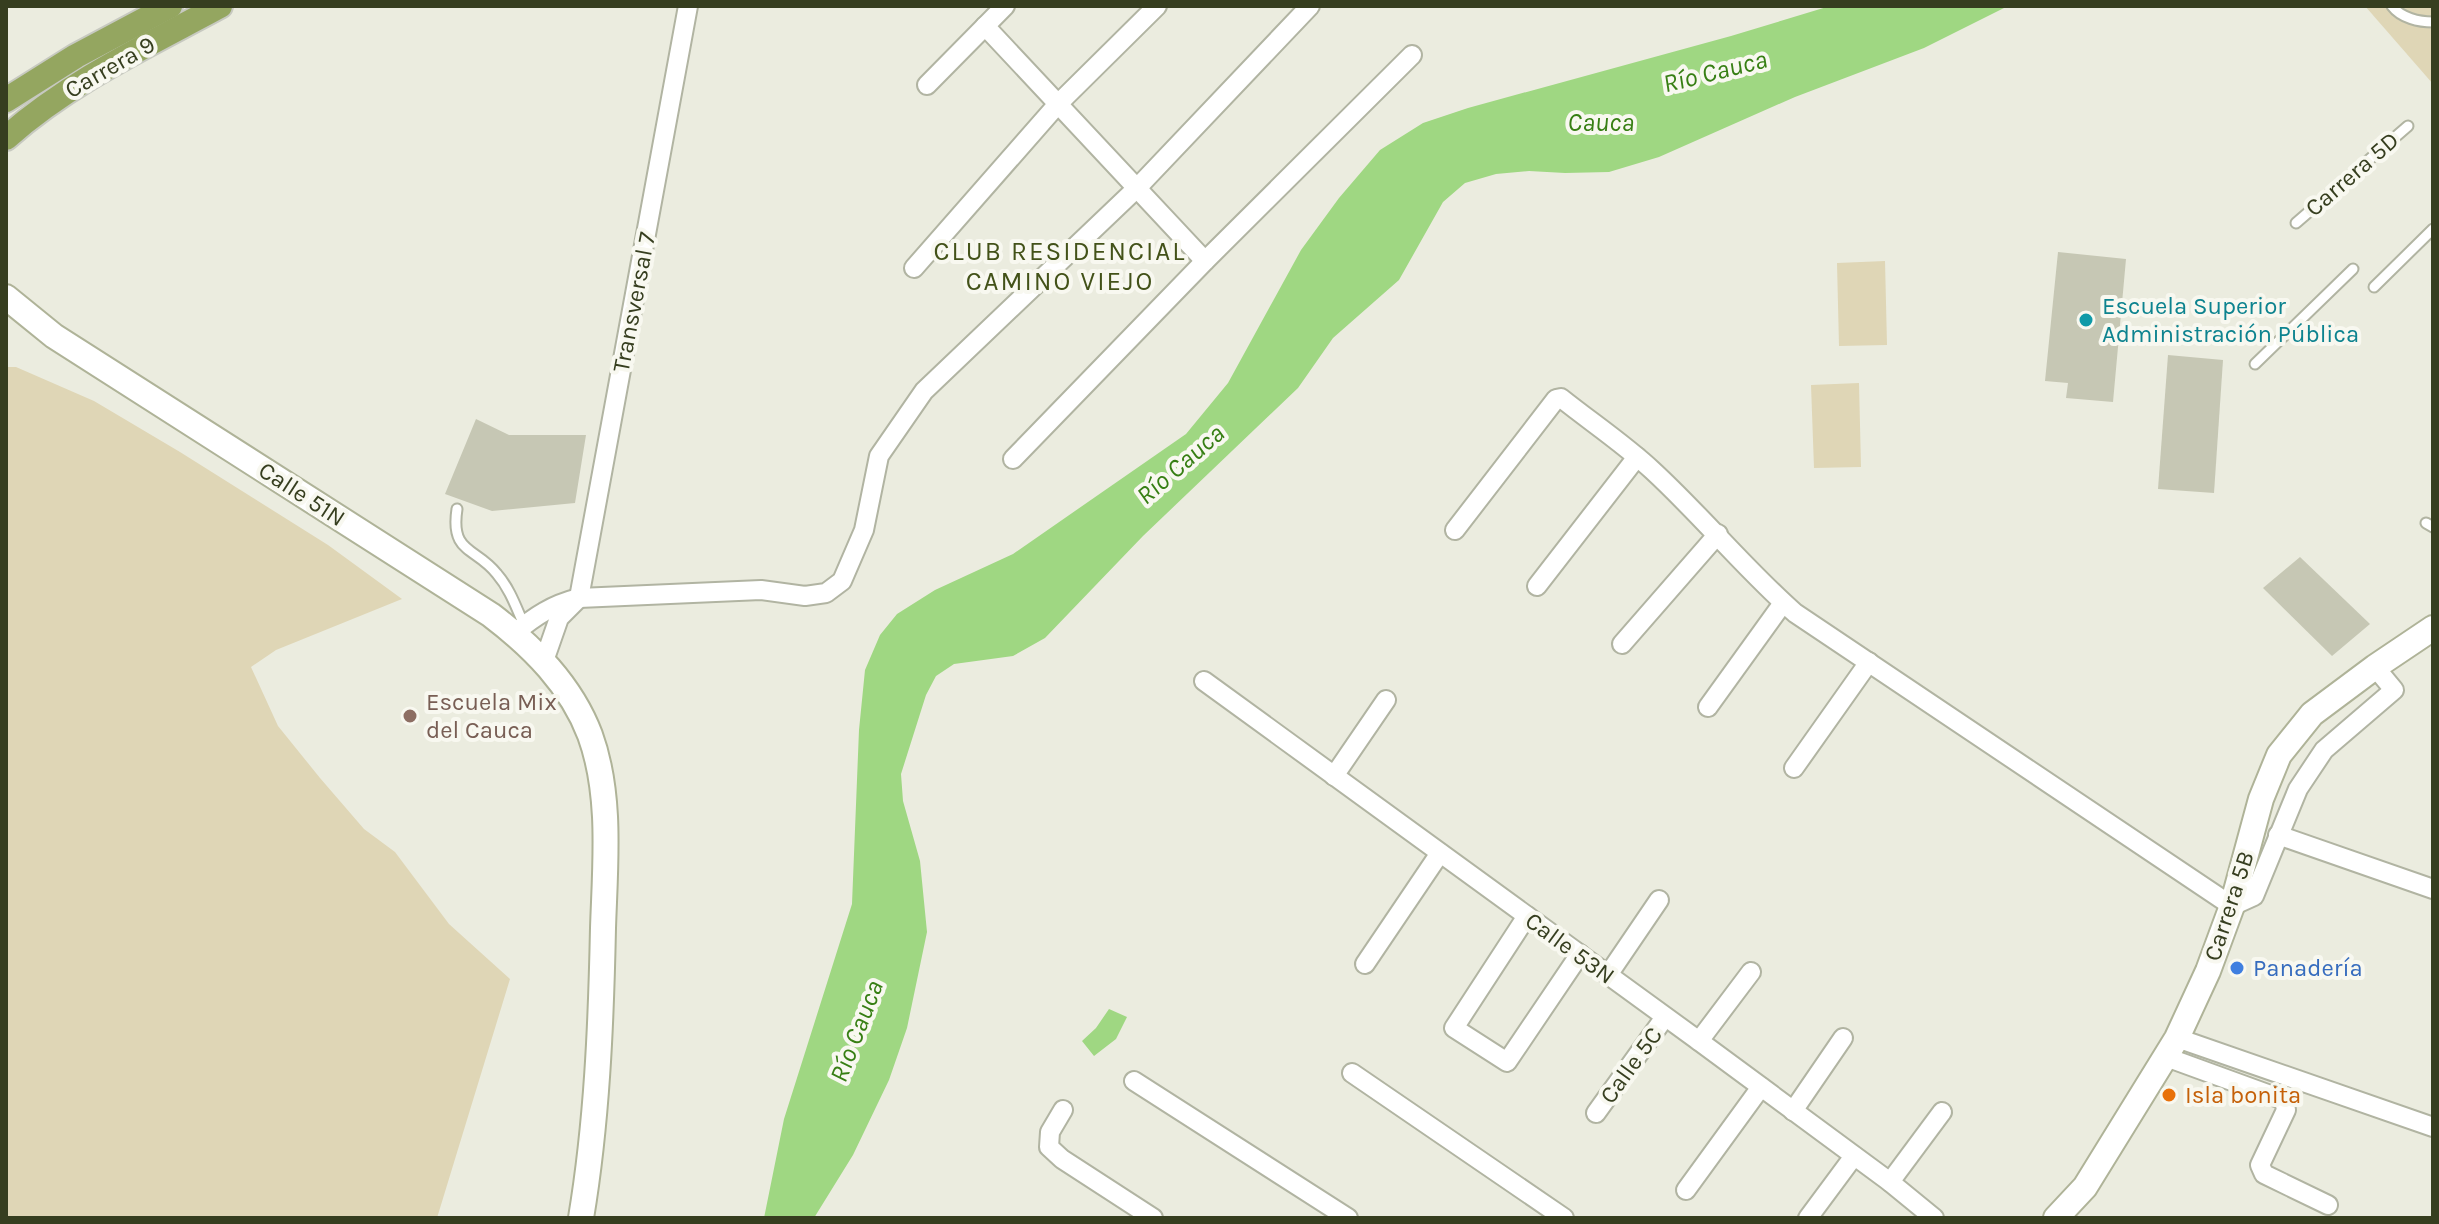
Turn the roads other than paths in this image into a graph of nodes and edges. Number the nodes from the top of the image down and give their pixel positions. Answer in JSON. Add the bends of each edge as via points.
{"nodes":[{"id":1,"x":170,"y":6,"type":"edge"},
{"id":2,"x":220,"y":6,"type":"edge"},
{"id":3,"x":688,"y":6,"type":"edge"},
{"id":4,"x":1005,"y":6,"type":"edge"},
{"id":5,"x":1157,"y":6,"type":"edge"},
{"id":6,"x":1310,"y":6,"type":"edge"},
{"id":7,"x":2392,"y":6,"type":"edge"},
{"id":8,"x":2433,"y":22,"type":"edge"},
{"id":9,"x":985,"y":26,"type":"junction"},
{"id":10,"x":1412,"y":55,"type":"dead end"},
{"id":11,"x":927,"y":85,"type":"dead end"},
{"id":12,"x":6,"y":100,"type":"edge"},
{"id":13,"x":1057,"y":105,"type":"junction"},
{"id":14,"x":2408,"y":126,"type":"dead end"},
{"id":15,"x":6,"y":138,"type":"edge"},
{"id":16,"x":1138,"y":187,"type":"junction"},
{"id":17,"x":2296,"y":223,"type":"dead end"},
{"id":18,"x":2433,"y":229,"type":"edge"},
{"id":19,"x":1205,"y":261,"type":"junction"},
{"id":20,"x":914,"y":268,"type":"dead end"},
{"id":21,"x":2353,"y":269,"type":"dead end"},
{"id":22,"x":2374,"y":287,"type":"dead end"},
{"id":23,"x":6,"y":297,"type":"edge"},
{"id":24,"x":6,"y":320,"type":"edge"},
{"id":25,"x":54,"y":336,"type":"junction"},
{"id":26,"x":2255,"y":364,"type":"dead end"},
{"id":27,"x":1637,"y":457,"type":"junction"},
{"id":28,"x":1013,"y":459,"type":"dead end"},
{"id":29,"x":457,"y":509,"type":"dead end"},
{"id":30,"x":1455,"y":530,"type":"dead end"},
{"id":31,"x":1718,"y":534,"type":"junction"},
{"id":32,"x":1537,"y":586,"type":"dead end"},
{"id":33,"x":579,"y":598,"type":"junction"},
{"id":34,"x":1783,"y":603,"type":"junction"},
{"id":35,"x":2433,"y":628,"type":"edge"},
{"id":36,"x":519,"y":629,"type":"junction"},
{"id":37,"x":1622,"y":644,"type":"dead end"},
{"id":38,"x":544,"y":661,"type":"junction"},
{"id":39,"x":1869,"y":662,"type":"junction"},
{"id":40,"x":2375,"y":667,"type":"junction"},
{"id":41,"x":1204,"y":681,"type":"dead end"},
{"id":42,"x":1386,"y":700,"type":"dead end"},
{"id":43,"x":1708,"y":707,"type":"dead end"},
{"id":44,"x":1794,"y":768,"type":"dead end"},
{"id":45,"x":1334,"y":776,"type":"junction"},
{"id":46,"x":2278,"y":835,"type":"junction"},
{"id":47,"x":1440,"y":853,"type":"junction"},
{"id":48,"x":2433,"y":889,"type":"edge"},
{"id":49,"x":1659,"y":900,"type":"dead end"},
{"id":50,"x":2232,"y":906,"type":"junction"},
{"id":51,"x":1527,"y":916,"type":"junction"},
{"id":52,"x":1580,"y":954,"type":"junction"},
{"id":53,"x":1365,"y":964,"type":"dead end"},
{"id":54,"x":1751,"y":972,"type":"dead end"},
{"id":55,"x":1608,"y":975,"type":"junction"},
{"id":56,"x":1665,"y":1017,"type":"junction"},
{"id":57,"x":1843,"y":1038,"type":"dead end"},
{"id":58,"x":1699,"y":1041,"type":"junction"},
{"id":59,"x":2172,"y":1048,"type":"junction"},
{"id":60,"x":1352,"y":1073,"type":"dead end"},
{"id":61,"x":1134,"y":1081,"type":"dead end"},
{"id":62,"x":1761,"y":1087,"type":"junction"},
{"id":63,"x":1063,"y":1110,"type":"dead end"},
{"id":64,"x":1793,"y":1111,"type":"junction"},
{"id":65,"x":1942,"y":1112,"type":"dead end"},
{"id":66,"x":1596,"y":1113,"type":"dead end"},
{"id":67,"x":2433,"y":1127,"type":"edge"},
{"id":68,"x":1854,"y":1156,"type":"junction"},
{"id":69,"x":1890,"y":1182,"type":"junction"},
{"id":70,"x":1686,"y":1190,"type":"dead end"},
{"id":71,"x":2328,"y":1205,"type":"dead end"},
{"id":72,"x":581,"y":1218,"type":"edge"},
{"id":73,"x":1153,"y":1218,"type":"edge"},
{"id":74,"x":1348,"y":1218,"type":"edge"},
{"id":75,"x":1564,"y":1218,"type":"edge"},
{"id":76,"x":1808,"y":1218,"type":"edge"},
{"id":77,"x":1934,"y":1218,"type":"edge"},
{"id":78,"x":2056,"y":1218,"type":"edge"}],
"edges":[{"from":1,"to":12,"type":"main road","name":"Carrera 9"},
{"from":2,"to":15,"type":"main road","name":"Carrera 9","via":[[98,71]]},
{"from":3,"to":33,"type":"street","name":"Transversal 7"},
{"from":4,"to":9,"type":"street"},
{"from":5,"to":13,"type":"street"},
{"from":6,"to":16,"type":"street"},
{"from":7,"to":8,"type":"lane","via":[[2421,22]]},
{"from":9,"to":11,"type":"street"},
{"from":9,"to":13,"type":"street"},
{"from":10,"to":19,"type":"street"},
{"from":13,"to":16,"type":"street"},
{"from":13,"to":20,"type":"street"},
{"from":14,"to":17,"type":"lane","name":"Carrera 5D"},
{"from":16,"to":19,"type":"street"},
{"from":16,"to":33,"type":"street","via":[[924,391],[879,456],[864,530],[842,581],[826,593],[761,590]]},
{"from":18,"to":22,"type":"lane"},
{"from":19,"to":28,"type":"street"},
{"from":21,"to":26,"type":"lane"},
{"from":23,"to":25,"type":"main road","name":"Calle 51N"},
{"from":24,"to":25,"type":"main road","name":"Calle 51N"},
{"from":25,"to":36,"type":"main road","name":"Calle 51N"},
{"from":27,"to":30,"type":"street","via":[[1556,399]]},
{"from":27,"to":31,"type":"street"},
{"from":27,"to":32,"type":"street"},
{"from":29,"to":36,"type":"lane","via":[[462,547],[495,571],[508,589]]},
{"from":31,"to":34,"type":"street"},
{"from":31,"to":37,"type":"street"},
{"from":33,"to":36,"type":"street","via":[[548,609]]},
{"from":33,"to":38,"type":"street","via":[[559,618]]},
{"from":34,"to":39,"type":"street"},
{"from":34,"to":43,"type":"street"},
{"from":35,"to":40,"type":"main road","name":"Carrera 5B"},
{"from":36,"to":38,"type":"main road","name":"Calle 51N"},
{"from":38,"to":72,"type":"main road","name":"Calle 51N","via":[[590,736],[603,792],[600,1069]]},
{"from":39,"to":44,"type":"street"},
{"from":39,"to":50,"type":"street"},
{"from":40,"to":46,"type":"street","via":[[2394,690],[2324,750],[2298,789]]},
{"from":40,"to":50,"type":"main road","name":"Carrera 5B","via":[[2312,714],[2279,755],[2261,799]]},
{"from":41,"to":45,"type":"street","name":"Calle 53N"},
{"from":42,"to":45,"type":"street"},
{"from":45,"to":47,"type":"street","name":"Calle 53N"},
{"from":46,"to":48,"type":"street"},
{"from":46,"to":50,"type":"street","via":[[2254,896]]},
{"from":47,"to":51,"type":"street","name":"Calle 53N"},
{"from":47,"to":53,"type":"street"},
{"from":49,"to":55,"type":"street"},
{"from":50,"to":59,"type":"main road","name":"Carrera 5B"},
{"from":51,"to":52,"type":"street","name":"Calle 53N"},
{"from":51,"to":52,"type":"street","via":[[1454,1028],[1507,1062]]},
{"from":52,"to":55,"type":"street","name":"Calle 53N"},
{"from":54,"to":58,"type":"street"},
{"from":55,"to":56,"type":"street","name":"Calle 53N"},
{"from":56,"to":58,"type":"street","name":"Calle 53N"},
{"from":56,"to":66,"type":"street","name":"Calle 5C"},
{"from":57,"to":64,"type":"street"},
{"from":58,"to":62,"type":"street","name":"Calle 53N"},
{"from":59,"to":67,"type":"street"},
{"from":59,"to":71,"type":"street","via":[[2284,1100],[2286,1110],[2260,1165],[2264,1174]]},
{"from":59,"to":78,"type":"main road","name":"Carrera 5B","via":[[2085,1187]]},
{"from":60,"to":75,"type":"street"},
{"from":61,"to":74,"type":"street"},
{"from":62,"to":64,"type":"street","name":"Calle 53N"},
{"from":62,"to":70,"type":"street"},
{"from":63,"to":73,"type":"street","via":[[1050,1132],[1049,1147]]},
{"from":64,"to":68,"type":"street","name":"Calle 53N"},
{"from":65,"to":69,"type":"street"},
{"from":68,"to":69,"type":"street","name":"Calle 53N"},
{"from":68,"to":76,"type":"street"},
{"from":69,"to":77,"type":"street","name":"Calle 53N"}]}
